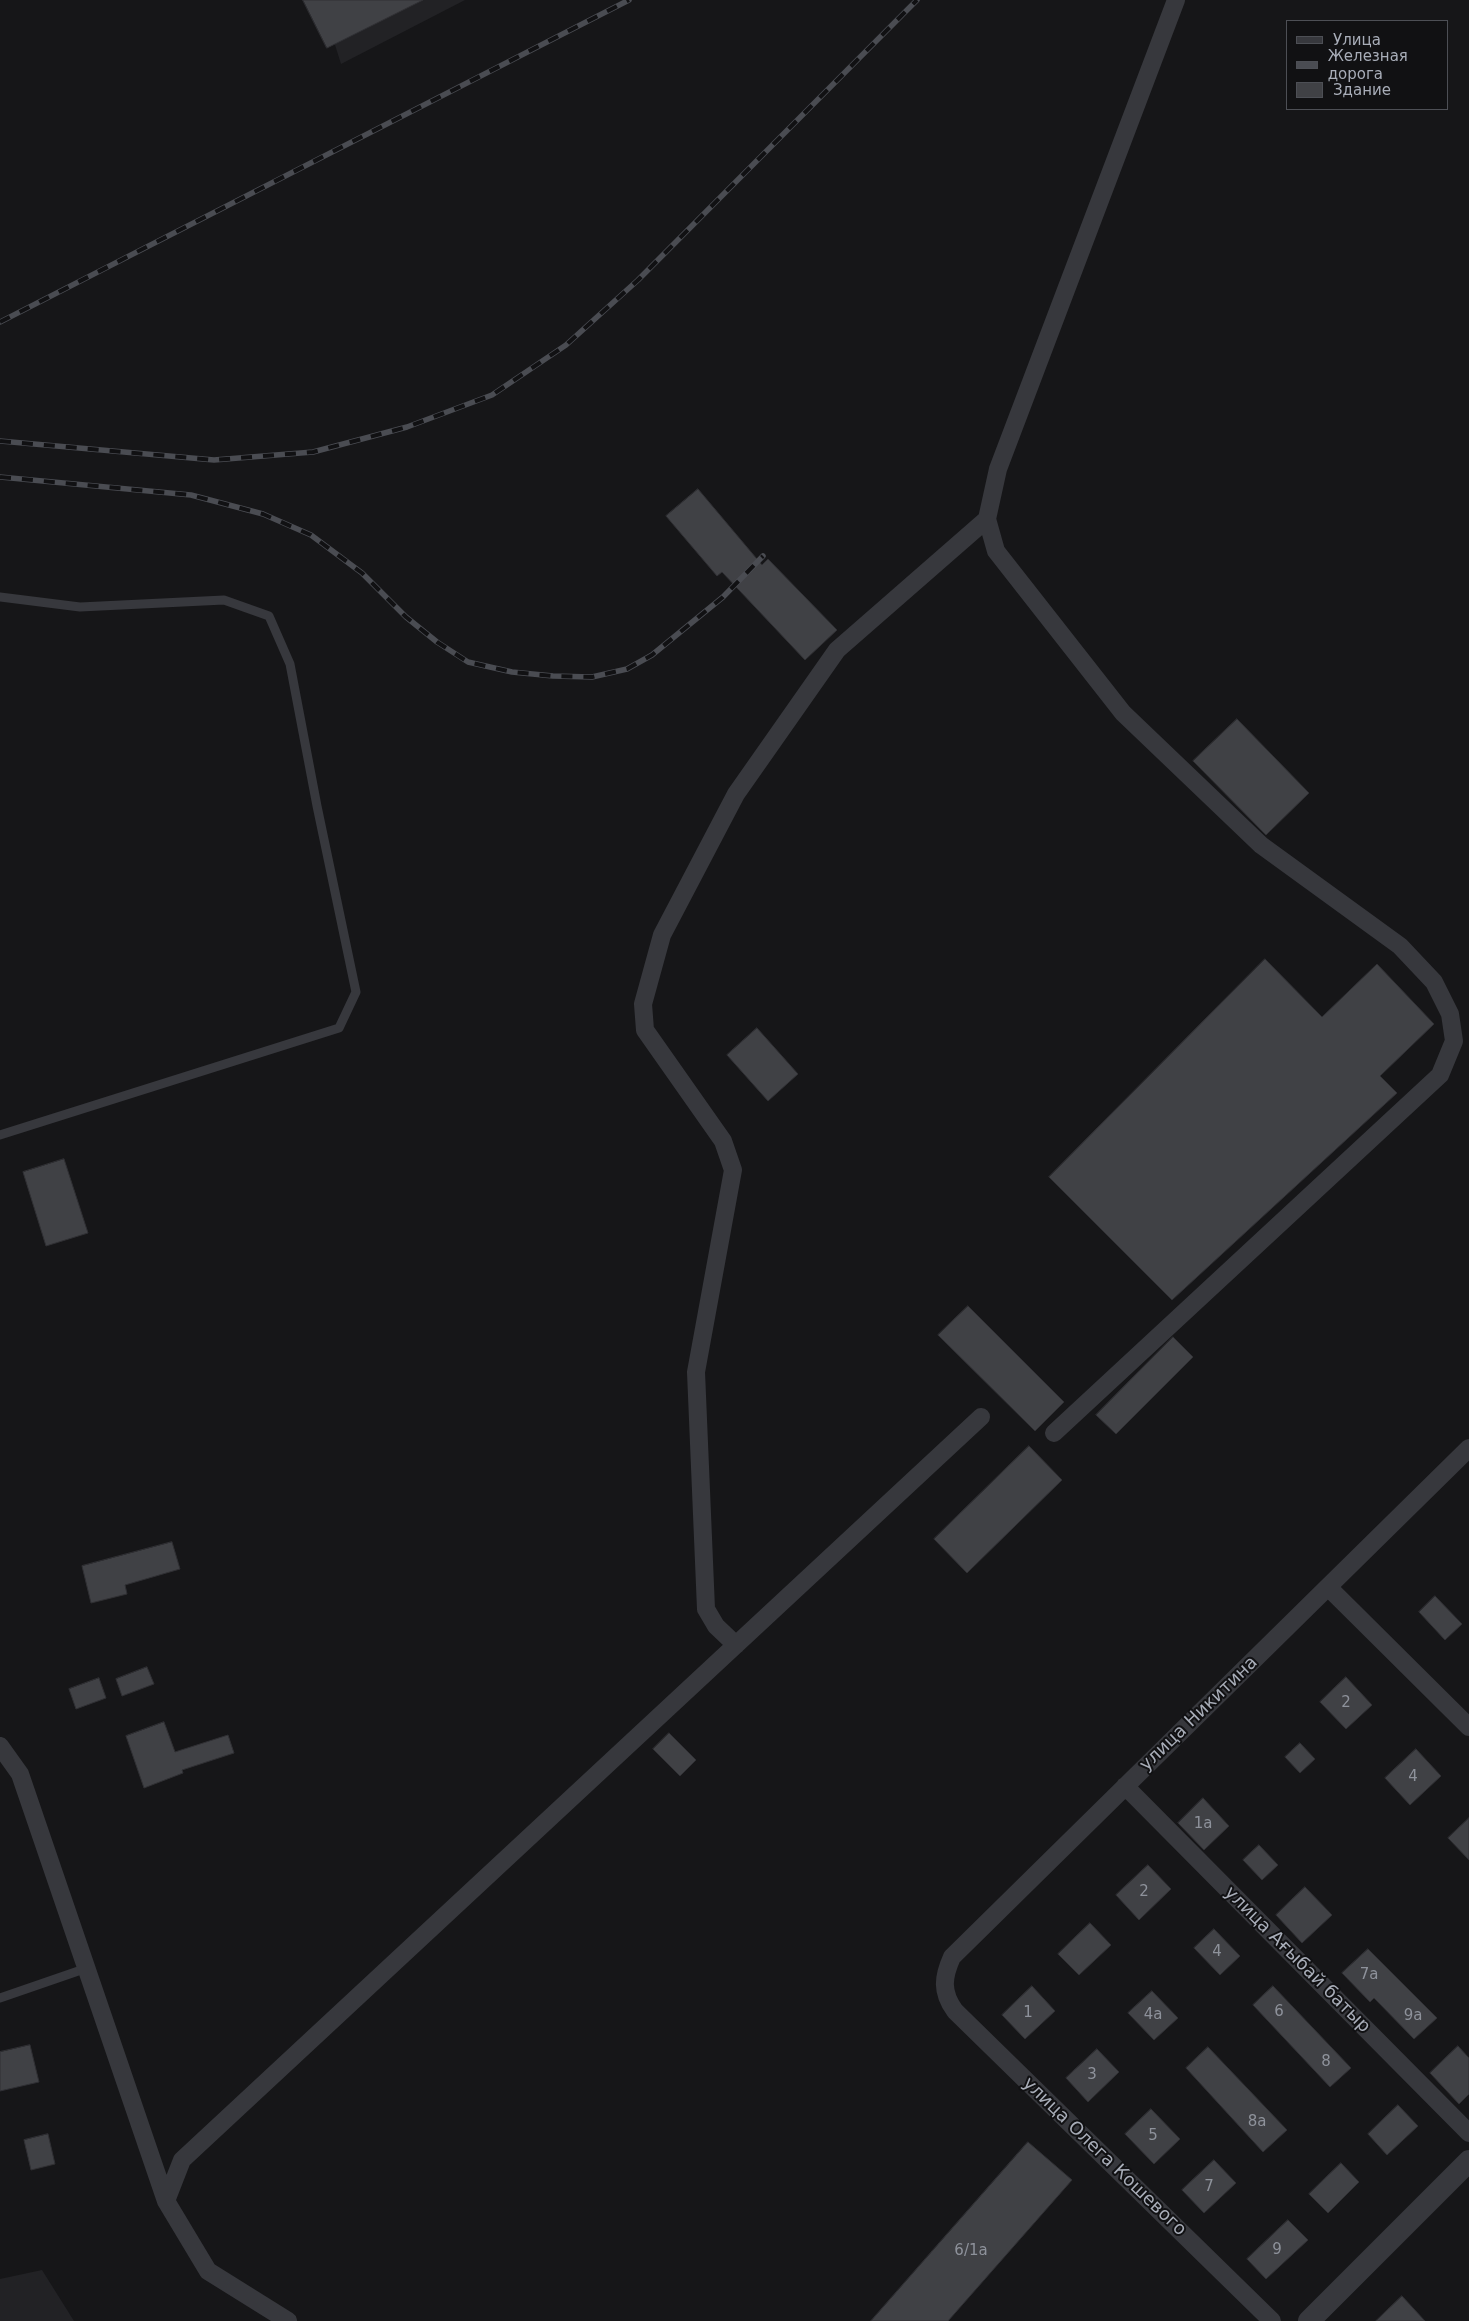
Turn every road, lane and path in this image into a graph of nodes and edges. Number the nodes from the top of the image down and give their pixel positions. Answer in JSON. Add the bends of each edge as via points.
{"nodes":[{"id":1,"x":1176,"y":0,"type":"edge"},
{"id":2,"x":987,"y":519,"type":"junction"},
{"id":3,"x":0,"y":597,"type":"edge"},
{"id":4,"x":0,"y":1135,"type":"edge"},
{"id":5,"x":981,"y":1417,"type":"dead end"},
{"id":6,"x":1054,"y":1433,"type":"dead end"},
{"id":7,"x":1469,"y":1448,"type":"edge"},
{"id":8,"x":1328,"y":1587,"type":"junction"},
{"id":9,"x":736,"y":1645,"type":"junction"},
{"id":10,"x":1469,"y":1727,"type":"edge"},
{"id":11,"x":0,"y":1746,"type":"edge"},
{"id":12,"x":1125,"y":1786,"type":"junction"},
{"id":13,"x":86,"y":1968,"type":"junction"},
{"id":14,"x":944,"y":1988,"type":"joint"},
{"id":15,"x":0,"y":1998,"type":"edge"},
{"id":16,"x":1469,"y":2133,"type":"edge"},
{"id":17,"x":1469,"y":2161,"type":"edge"},
{"id":18,"x":166,"y":2201,"type":"junction"},
{"id":19,"x":288,"y":2321,"type":"edge"},
{"id":20,"x":1272,"y":2321,"type":"edge"},
{"id":21,"x":1308,"y":2321,"type":"edge"}],
"edges":[{"from":1,"to":2,"type":"street","via":[[998,469]]},
{"from":2,"to":6,"type":"street","via":[[996,551],[1123,713],[1261,845],[1400,946],[1434,982],[1450,1014],[1454,1041],[1440,1075]]},
{"from":2,"to":9,"type":"street","via":[[832,658],[736,794],[662,935],[643,1004],[645,1030],[723,1141],[733,1170],[696,1372],[706,1609],[716,1626]]},
{"from":3,"to":4,"type":"lane","via":[[80,607],[224,600],[269,616],[290,664],[356,992],[339,1028]]},
{"from":5,"to":9,"type":"street"},
{"from":7,"to":8,"type":"street","name":"улица Никитина"},
{"from":8,"to":10,"type":"street"},
{"from":8,"to":12,"type":"street","name":"улица Никитина"},
{"from":9,"to":18,"type":"street","via":[[182,2160]]},
{"from":11,"to":13,"type":"street","via":[[20,1774]]},
{"from":12,"to":14,"type":"street","name":"улица Никитина","via":[[952,1957],[945,1974]]},
{"from":12,"to":16,"type":"street","name":"улица Ағыбай батыр"},
{"from":13,"to":15,"type":"lane"},
{"from":13,"to":18,"type":"street"},
{"from":14,"to":20,"type":"street","name":"улица Олега Кошевого","via":[[948,2002],[955,2010]]},
{"from":17,"to":21,"type":"street"},
{"from":18,"to":19,"type":"street","via":[[208,2271]]}]}
